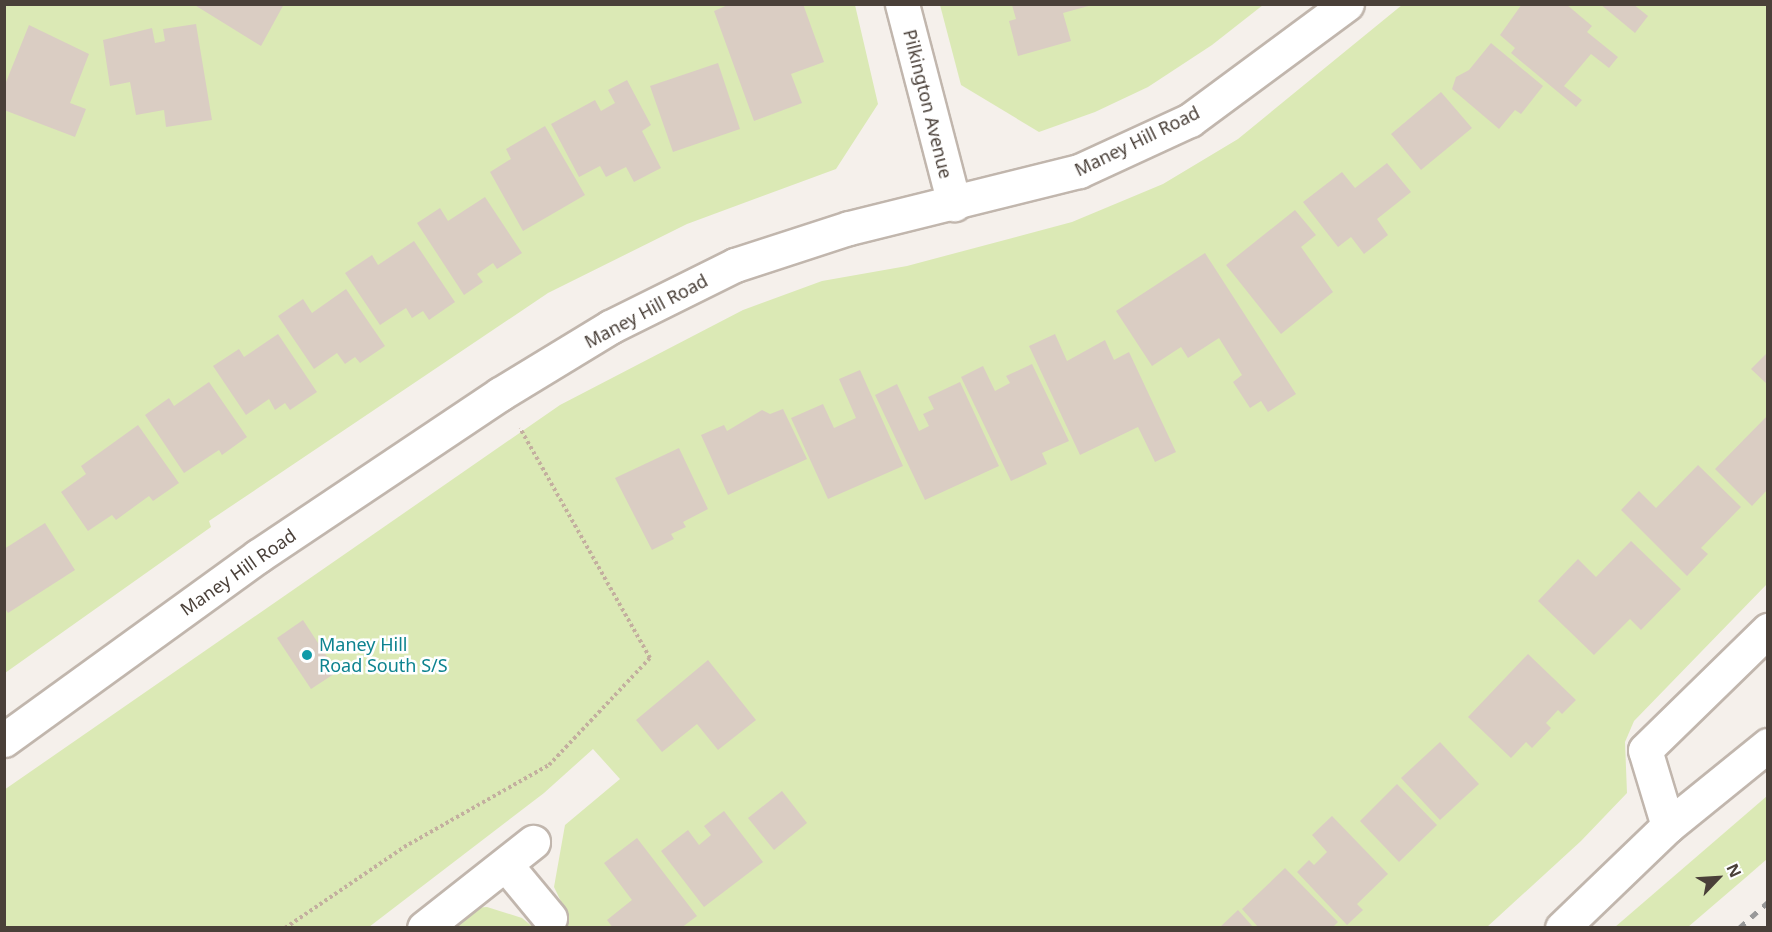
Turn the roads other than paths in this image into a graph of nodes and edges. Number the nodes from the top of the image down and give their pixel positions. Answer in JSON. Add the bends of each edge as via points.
{"nodes":[{"id":1,"x":903,"y":4,"type":"edge"},
{"id":2,"x":1347,"y":4,"type":"edge"},
{"id":3,"x":954,"y":204,"type":"junction"},
{"id":4,"x":1767,"y":630,"type":"edge"},
{"id":5,"x":4,"y":740,"type":"edge"},
{"id":6,"x":1767,"y":745,"type":"edge"},
{"id":7,"x":1668,"y":826,"type":"junction"},
{"id":8,"x":533,"y":842,"type":"dead end"},
{"id":9,"x":506,"y":865,"type":"junction"},
{"id":10,"x":550,"y":918,"type":"dead end"},
{"id":11,"x":424,"y":927,"type":"edge"},
{"id":12,"x":1562,"y":927,"type":"edge"}],
"edges":[{"from":1,"to":3,"type":"street","name":"Pilkington Avenue"},
{"from":2,"to":3,"type":"street","name":"Maney Hill Road","via":[[1190,120],[1078,171]]},
{"from":3,"to":5,"type":"street","name":"Maney Hill Road","via":[[849,228],[735,265],[610,327],[500,394],[258,556]]},
{"from":4,"to":7,"type":"street","via":[[1645,750]]},
{"from":6,"to":7,"type":"street"},
{"from":7,"to":12,"type":"street"},
{"from":8,"to":9,"type":"street"},
{"from":9,"to":10,"type":"street"},
{"from":9,"to":11,"type":"street"}]}
